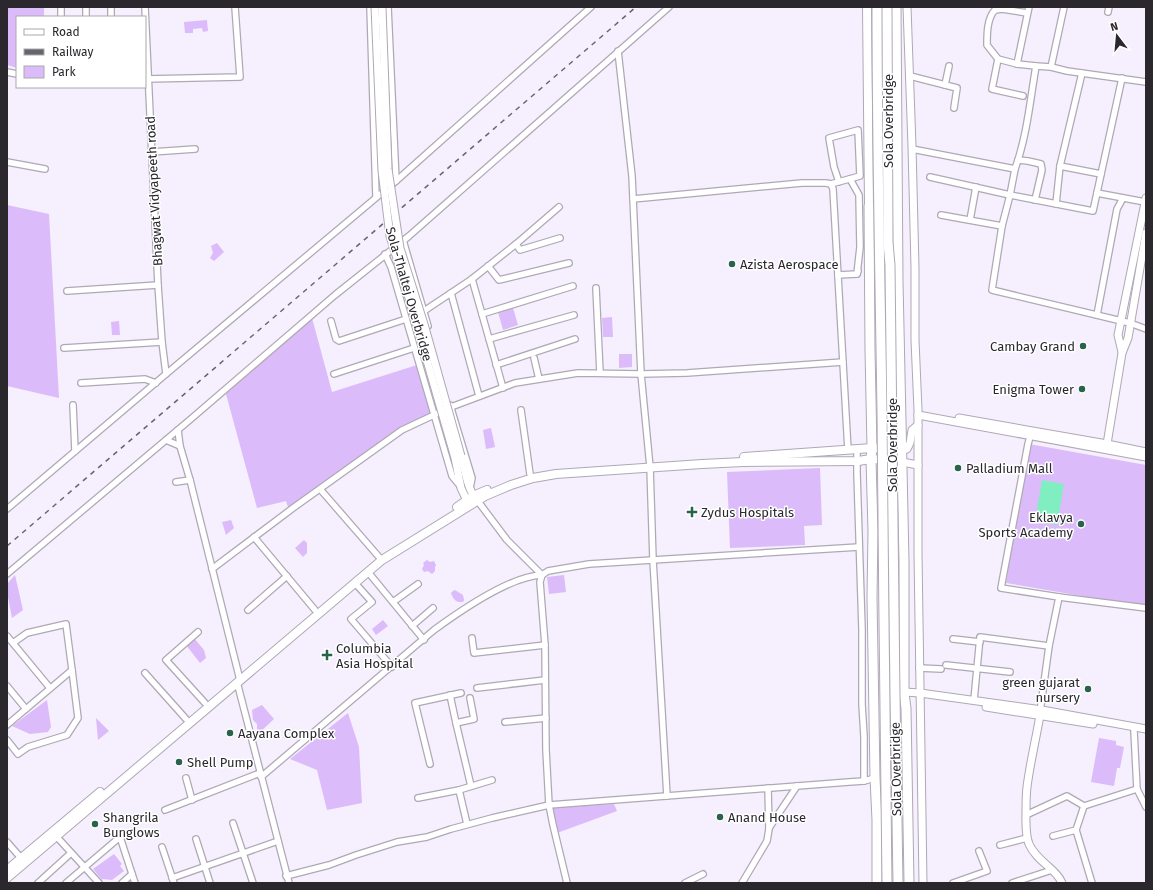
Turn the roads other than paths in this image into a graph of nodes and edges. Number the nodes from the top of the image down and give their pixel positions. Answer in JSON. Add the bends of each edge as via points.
{"nodes":[{"id":1,"x":235,"y":7,"type":"edge"},
{"id":2,"x":370,"y":7,"type":"edge"},
{"id":3,"x":375,"y":7,"type":"edge"},
{"id":4,"x":382,"y":7,"type":"edge"},
{"id":5,"x":388,"y":7,"type":"edge"},
{"id":6,"x":591,"y":7,"type":"edge"},
{"id":7,"x":669,"y":7,"type":"edge"},
{"id":8,"x":867,"y":7,"type":"edge"},
{"id":9,"x":877,"y":7,"type":"edge"},
{"id":10,"x":887,"y":7,"type":"edge"},
{"id":11,"x":896,"y":7,"type":"edge"},
{"id":12,"x":907,"y":7,"type":"edge"},
{"id":13,"x":1029,"y":7,"type":"edge"},
{"id":14,"x":1064,"y":7,"type":"edge"},
{"id":15,"x":1028,"y":14,"type":"junction"},
{"id":16,"x":146,"y":48,"type":"edge"},
{"id":17,"x":618,"y":51,"type":"junction"},
{"id":18,"x":998,"y":59,"type":"junction"},
{"id":19,"x":1017,"y":64,"type":"junction"},
{"id":20,"x":949,"y":66,"type":"dead end"},
{"id":21,"x":1036,"y":66,"type":"junction"},
{"id":22,"x":1051,"y":67,"type":"junction"},
{"id":23,"x":1082,"y":73,"type":"junction"},
{"id":24,"x":910,"y":76,"type":"junction"},
{"id":25,"x":147,"y":78,"type":"edge"},
{"id":26,"x":1122,"y":78,"type":"junction"},
{"id":27,"x":1146,"y":82,"type":"edge"},
{"id":28,"x":945,"y":85,"type":"junction"},
{"id":29,"x":1023,"y":96,"type":"dead end"},
{"id":30,"x":954,"y":108,"type":"dead end"},
{"id":31,"x":195,"y":149,"type":"dead end"},
{"id":32,"x":912,"y":149,"type":"junction"},
{"id":33,"x":152,"y":152,"type":"junction"},
{"id":34,"x":1018,"y":160,"type":"junction"},
{"id":35,"x":7,"y":162,"type":"edge"},
{"id":36,"x":1060,"y":166,"type":"junction"},
{"id":37,"x":45,"y":169,"type":"dead end"},
{"id":38,"x":1015,"y":169,"type":"junction"},
{"id":39,"x":1101,"y":174,"type":"junction"},
{"id":40,"x":930,"y":177,"type":"dead end"},
{"id":41,"x":850,"y":179,"type":"junction"},
{"id":42,"x":396,"y":181,"type":"junction"},
{"id":43,"x":840,"y":182,"type":"junction"},
{"id":44,"x":831,"y":184,"type":"junction"},
{"id":45,"x":976,"y":187,"type":"junction"},
{"id":46,"x":1096,"y":193,"type":"junction"},
{"id":47,"x":1010,"y":195,"type":"junction"},
{"id":48,"x":376,"y":197,"type":"junction"},
{"id":49,"x":1123,"y":198,"type":"junction"},
{"id":50,"x":633,"y":199,"type":"junction"},
{"id":51,"x":1035,"y":200,"type":"junction"},
{"id":52,"x":1146,"y":200,"type":"edge"},
{"id":53,"x":1056,"y":204,"type":"junction"},
{"id":54,"x":869,"y":206,"type":"junction"},
{"id":55,"x":559,"y":207,"type":"dead end"},
{"id":56,"x":941,"y":215,"type":"dead end"},
{"id":57,"x":970,"y":220,"type":"junction"},
{"id":58,"x":1002,"y":226,"type":"junction"},
{"id":59,"x":1146,"y":233,"type":"edge"},
{"id":60,"x":560,"y":238,"type":"dead end"},
{"id":61,"x":403,"y":240,"type":"junction"},
{"id":62,"x":516,"y":244,"type":"junction"},
{"id":63,"x":385,"y":254,"type":"junction"},
{"id":64,"x":569,"y":263,"type":"dead end"},
{"id":65,"x":488,"y":266,"type":"junction"},
{"id":66,"x":857,"y":274,"type":"junction"},
{"id":67,"x":838,"y":275,"type":"junction"},
{"id":68,"x":472,"y":279,"type":"junction"},
{"id":69,"x":158,"y":286,"type":"junction"},
{"id":70,"x":573,"y":286,"type":"dead end"},
{"id":71,"x":596,"y":288,"type":"dead end"},
{"id":72,"x":67,"y":291,"type":"dead end"},
{"id":73,"x":451,"y":293,"type":"junction"},
{"id":74,"x":424,"y":311,"type":"junction"},
{"id":75,"x":482,"y":314,"type":"junction"},
{"id":76,"x":574,"y":315,"type":"dead end"},
{"id":77,"x":1097,"y":315,"type":"junction"},
{"id":78,"x":406,"y":319,"type":"junction"},
{"id":79,"x":1121,"y":320,"type":"junction"},
{"id":80,"x":331,"y":321,"type":"dead end"},
{"id":81,"x":1130,"y":322,"type":"junction"},
{"id":82,"x":1146,"y":329,"type":"edge"},
{"id":83,"x":489,"y":339,"type":"junction"},
{"id":84,"x":575,"y":339,"type":"dead end"},
{"id":85,"x":162,"y":342,"type":"junction"},
{"id":86,"x":64,"y":348,"type":"dead end"},
{"id":87,"x":414,"y":348,"type":"junction"},
{"id":88,"x":1122,"y":353,"type":"junction"},
{"id":89,"x":534,"y":358,"type":"dead end"},
{"id":90,"x":843,"y":362,"type":"junction"},
{"id":91,"x":496,"y":364,"type":"junction"},
{"id":92,"x":600,"y":373,"type":"junction"},
{"id":93,"x":166,"y":374,"type":"junction"},
{"id":94,"x":334,"y":374,"type":"dead end"},
{"id":95,"x":641,"y":374,"type":"junction"},
{"id":96,"x":539,"y":379,"type":"junction"},
{"id":97,"x":81,"y":383,"type":"dead end"},
{"id":98,"x":156,"y":383,"type":"junction"},
{"id":99,"x":503,"y":388,"type":"junction"},
{"id":100,"x":480,"y":396,"type":"junction"},
{"id":101,"x":73,"y":404,"type":"dead end"},
{"id":102,"x":451,"y":407,"type":"junction"},
{"id":103,"x":521,"y":410,"type":"dead end"},
{"id":104,"x":918,"y":413,"type":"junction"},
{"id":105,"x":434,"y":415,"type":"junction"},
{"id":106,"x":918,"y":425,"type":"junction"},
{"id":107,"x":178,"y":430,"type":"junction"},
{"id":108,"x":1031,"y":433,"type":"junction"},
{"id":109,"x":166,"y":440,"type":"junction"},
{"id":110,"x":1107,"y":444,"type":"junction"},
{"id":111,"x":180,"y":446,"type":"junction"},
{"id":112,"x":872,"y":448,"type":"junction"},
{"id":113,"x":857,"y":449,"type":"junction"},
{"id":114,"x":848,"y":450,"type":"junction"},
{"id":115,"x":902,"y":450,"type":"junction"},
{"id":116,"x":75,"y":451,"type":"junction"},
{"id":117,"x":1146,"y":452,"type":"edge"},
{"id":118,"x":458,"y":457,"type":"junction"},
{"id":119,"x":1146,"y":457,"type":"edge"},
{"id":120,"x":871,"y":459,"type":"junction"},
{"id":121,"x":858,"y":461,"type":"junction"},
{"id":122,"x":902,"y":462,"type":"junction"},
{"id":123,"x":650,"y":465,"type":"junction"},
{"id":124,"x":918,"y":465,"type":"junction"},
{"id":125,"x":530,"y":474,"type":"junction"},
{"id":126,"x":190,"y":480,"type":"junction"},
{"id":127,"x":176,"y":482,"type":"dead end"},
{"id":128,"x":462,"y":488,"type":"junction"},
{"id":129,"x":470,"y":488,"type":"junction"},
{"id":130,"x":320,"y":489,"type":"junction"},
{"id":131,"x":475,"y":498,"type":"junction"},
{"id":132,"x":468,"y":503,"type":"junction"},
{"id":133,"x":7,"y":509,"type":"edge"},
{"id":134,"x":254,"y":537,"type":"junction"},
{"id":135,"x":859,"y":546,"type":"junction"},
{"id":136,"x":379,"y":557,"type":"junction"},
{"id":137,"x":654,"y":560,"type":"junction"},
{"id":138,"x":212,"y":569,"type":"junction"},
{"id":139,"x":368,"y":572,"type":"junction"},
{"id":140,"x":7,"y":574,"type":"edge"},
{"id":141,"x":542,"y":575,"type":"junction"},
{"id":142,"x":287,"y":576,"type":"junction"},
{"id":143,"x":355,"y":582,"type":"junction"},
{"id":144,"x":418,"y":584,"type":"dead end"},
{"id":145,"x":1059,"y":597,"type":"junction"},
{"id":146,"x":393,"y":602,"type":"junction"},
{"id":147,"x":434,"y":608,"type":"dead end"},
{"id":148,"x":1146,"y":608,"type":"edge"},
{"id":149,"x":248,"y":610,"type":"dead end"},
{"id":150,"x":315,"y":610,"type":"junction"},
{"id":151,"x":412,"y":626,"type":"junction"},
{"id":152,"x":198,"y":632,"type":"dead end"},
{"id":153,"x":7,"y":636,"type":"edge"},
{"id":154,"x":472,"y":638,"type":"dead end"},
{"id":155,"x":953,"y":639,"type":"dead end"},
{"id":156,"x":424,"y":640,"type":"junction"},
{"id":157,"x":980,"y":642,"type":"junction"},
{"id":158,"x":13,"y":643,"type":"junction"},
{"id":159,"x":545,"y":645,"type":"junction"},
{"id":160,"x":1049,"y":646,"type":"junction"},
{"id":161,"x":946,"y":665,"type":"dead end"},
{"id":162,"x":392,"y":667,"type":"junction"},
{"id":163,"x":919,"y":668,"type":"junction"},
{"id":164,"x":977,"y":668,"type":"junction"},
{"id":165,"x":941,"y":669,"type":"dead end"},
{"id":166,"x":72,"y":670,"type":"junction"},
{"id":167,"x":145,"y":672,"type":"dead end"},
{"id":168,"x":1010,"y":672,"type":"dead end"},
{"id":169,"x":239,"y":679,"type":"junction"},
{"id":170,"x":545,"y":680,"type":"junction"},
{"id":171,"x":7,"y":686,"type":"edge"},
{"id":172,"x":50,"y":688,"type":"junction"},
{"id":173,"x":477,"y":688,"type":"dead end"},
{"id":174,"x":461,"y":693,"type":"dead end"},
{"id":175,"x":450,"y":695,"type":"junction"},
{"id":176,"x":904,"y":695,"type":"junction"},
{"id":177,"x":920,"y":695,"type":"junction"},
{"id":178,"x":470,"y":698,"type":"dead end"},
{"id":179,"x":974,"y":700,"type":"junction"},
{"id":180,"x":206,"y":703,"type":"junction"},
{"id":181,"x":26,"y":708,"type":"junction"},
{"id":182,"x":1040,"y":712,"type":"junction"},
{"id":183,"x":546,"y":718,"type":"junction"},
{"id":184,"x":186,"y":719,"type":"junction"},
{"id":185,"x":505,"y":722,"type":"dead end"},
{"id":186,"x":456,"y":723,"type":"junction"},
{"id":187,"x":7,"y":725,"type":"edge"},
{"id":188,"x":1146,"y":729,"type":"edge"},
{"id":189,"x":1134,"y":731,"type":"junction"},
{"id":190,"x":1146,"y":733,"type":"edge"},
{"id":191,"x":7,"y":740,"type":"edge"},
{"id":192,"x":430,"y":764,"type":"dead end"},
{"id":193,"x":261,"y":775,"type":"junction"},
{"id":194,"x":186,"y":778,"type":"dead end"},
{"id":195,"x":875,"y":778,"type":"junction"},
{"id":196,"x":492,"y":780,"type":"dead end"},
{"id":197,"x":864,"y":781,"type":"junction"},
{"id":198,"x":471,"y":786,"type":"junction"},
{"id":199,"x":797,"y":786,"type":"junction"},
{"id":200,"x":768,"y":788,"type":"junction"},
{"id":201,"x":1137,"y":789,"type":"junction"},
{"id":202,"x":459,"y":790,"type":"junction"},
{"id":203,"x":667,"y":796,"type":"junction"},
{"id":204,"x":418,"y":798,"type":"dead end"},
{"id":205,"x":192,"y":800,"type":"junction"},
{"id":206,"x":550,"y":805,"type":"junction"},
{"id":207,"x":1084,"y":806,"type":"junction"},
{"id":208,"x":1146,"y":807,"type":"edge"},
{"id":209,"x":165,"y":810,"type":"dead end"},
{"id":210,"x":1026,"y":815,"type":"junction"},
{"id":211,"x":233,"y":823,"type":"dead end"},
{"id":212,"x":467,"y":824,"type":"junction"},
{"id":213,"x":769,"y":829,"type":"junction"},
{"id":214,"x":1076,"y":830,"type":"junction"},
{"id":215,"x":56,"y":836,"type":"junction"},
{"id":216,"x":1053,"y":836,"type":"dead end"},
{"id":217,"x":1027,"y":838,"type":"junction"},
{"id":218,"x":196,"y":839,"type":"dead end"},
{"id":219,"x":7,"y":842,"type":"edge"},
{"id":220,"x":278,"y":842,"type":"junction"},
{"id":221,"x":1000,"y":845,"type":"dead end"},
{"id":222,"x":162,"y":847,"type":"dead end"},
{"id":223,"x":979,"y":851,"type":"dead end"},
{"id":224,"x":71,"y":853,"type":"junction"},
{"id":225,"x":243,"y":854,"type":"junction"},
{"id":226,"x":21,"y":858,"type":"junction"},
{"id":227,"x":84,"y":867,"type":"junction"},
{"id":228,"x":205,"y":867,"type":"junction"},
{"id":229,"x":7,"y":870,"type":"edge"},
{"id":230,"x":1052,"y":870,"type":"junction"},
{"id":231,"x":132,"y":874,"type":"junction"},
{"id":232,"x":703,"y":874,"type":"dead end"},
{"id":233,"x":286,"y":876,"type":"junction"},
{"id":234,"x":7,"y":878,"type":"edge"},
{"id":235,"x":971,"y":880,"type":"edge"},
{"id":236,"x":173,"y":881,"type":"edge"},
{"id":237,"x":38,"y":883,"type":"edge"},
{"id":238,"x":66,"y":883,"type":"edge"},
{"id":239,"x":99,"y":883,"type":"edge"},
{"id":240,"x":122,"y":883,"type":"edge"},
{"id":241,"x":135,"y":883,"type":"edge"},
{"id":242,"x":210,"y":883,"type":"edge"},
{"id":243,"x":253,"y":883,"type":"edge"},
{"id":244,"x":289,"y":883,"type":"edge"},
{"id":245,"x":567,"y":883,"type":"edge"},
{"id":246,"x":685,"y":883,"type":"edge"},
{"id":247,"x":742,"y":883,"type":"edge"},
{"id":248,"x":877,"y":883,"type":"edge"},
{"id":249,"x":887,"y":883,"type":"edge"},
{"id":250,"x":898,"y":883,"type":"edge"},
{"id":251,"x":909,"y":883,"type":"edge"},
{"id":252,"x":923,"y":883,"type":"edge"},
{"id":253,"x":953,"y":883,"type":"edge"},
{"id":254,"x":1012,"y":883,"type":"edge"},
{"id":255,"x":1062,"y":883,"type":"edge"},
{"id":256,"x":1092,"y":883,"type":"edge"}],
"edges":[{"from":1,"to":25,"type":"street","via":[[240,76]]},
{"from":2,"to":48,"type":"street"},
{"from":3,"to":118,"type":"street","name":"Sola-Thaltej Overbridge","bridge":true,"via":[[382,171],[390,236]]},
{"from":4,"to":118,"type":"street","name":"Sola-Thaltej Overbridge","bridge":true,"via":[[388,169],[400,248],[424,324]]},
{"from":5,"to":42,"type":"street"},
{"from":6,"to":42,"type":"street"},
{"from":7,"to":17,"type":"street"},
{"from":8,"to":54,"type":"main road"},
{"from":9,"to":249,"type":"main road","name":"Sola Overbridge","bridge":true},
{"from":10,"to":250,"type":"main road","name":"Sola Overbridge","bridge":true},
{"from":11,"to":115,"type":"main road"},
{"from":12,"to":24,"type":"street"},
{"from":13,"to":15,"type":"street"},
{"from":14,"to":22,"type":"street"},
{"from":15,"to":18,"type":"street","via":[[1002,9],[993,11],[989,20],[987,45]]},
{"from":15,"to":19,"type":"street"},
{"from":16,"to":25,"type":"street","name":"Bhagwat Vidyapeeth road"},
{"from":17,"to":50,"type":"street"},
{"from":17,"to":61,"type":"street"},
{"from":18,"to":19,"type":"street"},
{"from":18,"to":29,"type":"street","via":[[990,89]]},
{"from":19,"to":21,"type":"street"},
{"from":20,"to":28,"type":"street"},
{"from":21,"to":22,"type":"street"},
{"from":21,"to":34,"type":"street"},
{"from":22,"to":23,"type":"street"},
{"from":23,"to":26,"type":"street"},
{"from":23,"to":36,"type":"street"},
{"from":24,"to":28,"type":"street"},
{"from":24,"to":32,"type":"street"},
{"from":25,"to":33,"type":"street","name":"Bhagwat Vidyapeeth road"},
{"from":26,"to":27,"type":"street"},
{"from":26,"to":39,"type":"street"},
{"from":28,"to":30,"type":"street","via":[[958,88]]},
{"from":31,"to":33,"type":"street"},
{"from":32,"to":38,"type":"street"},
{"from":32,"to":104,"type":"street"},
{"from":33,"to":69,"type":"street","name":"Bhagwat Vidyapeeth road"},
{"from":34,"to":38,"type":"street"},
{"from":34,"to":51,"type":"street","via":[[1041,164]]},
{"from":35,"to":37,"type":"street"},
{"from":36,"to":39,"type":"street"},
{"from":36,"to":53,"type":"street"},
{"from":38,"to":47,"type":"street"},
{"from":39,"to":46,"type":"street"},
{"from":40,"to":45,"type":"street"},
{"from":41,"to":43,"type":"street"},
{"from":41,"to":43,"type":"street","via":[[860,176],[858,130],[829,138],[834,167]]},
{"from":41,"to":66,"type":"street","via":[[859,195],[860,247]]},
{"from":42,"to":48,"type":"street"},
{"from":43,"to":44,"type":"street"},
{"from":44,"to":50,"type":"street","via":[[802,183]]},
{"from":44,"to":67,"type":"street"},
{"from":45,"to":47,"type":"street"},
{"from":45,"to":57,"type":"street"},
{"from":46,"to":49,"type":"street"},
{"from":46,"to":53,"type":"street","via":[[1093,211]]},
{"from":47,"to":51,"type":"street"},
{"from":47,"to":58,"type":"street"},
{"from":48,"to":93,"type":"street"},
{"from":49,"to":52,"type":"street"},
{"from":49,"to":77,"type":"street","via":[[1117,209]]},
{"from":50,"to":95,"type":"street"},
{"from":51,"to":53,"type":"street"},
{"from":52,"to":79,"type":"street"},
{"from":54,"to":66,"type":"street"},
{"from":54,"to":112,"type":"main road"},
{"from":55,"to":62,"type":"street"},
{"from":56,"to":57,"type":"street"},
{"from":57,"to":58,"type":"street"},
{"from":58,"to":77,"type":"street","via":[[992,290]]},
{"from":59,"to":81,"type":"street"},
{"from":60,"to":62,"type":"street","via":[[520,250]]},
{"from":61,"to":63,"type":"street"},
{"from":61,"to":74,"type":"street"},
{"from":62,"to":65,"type":"street"},
{"from":63,"to":78,"type":"street"},
{"from":63,"to":107,"type":"street"},
{"from":64,"to":65,"type":"street","via":[[499,280]]},
{"from":65,"to":68,"type":"street"},
{"from":66,"to":67,"type":"street"},
{"from":67,"to":90,"type":"street"},
{"from":68,"to":73,"type":"street"},
{"from":68,"to":75,"type":"street"},
{"from":69,"to":72,"type":"street"},
{"from":69,"to":85,"type":"street","name":"Bhagwat Vidyapeeth road"},
{"from":70,"to":75,"type":"street"},
{"from":71,"to":92,"type":"street"},
{"from":73,"to":74,"type":"street"},
{"from":73,"to":100,"type":"street"},
{"from":74,"to":102,"type":"street"},
{"from":75,"to":83,"type":"street"},
{"from":76,"to":83,"type":"street"},
{"from":77,"to":79,"type":"street"},
{"from":78,"to":80,"type":"street","via":[[339,341],[336,339]]},
{"from":78,"to":87,"type":"street"},
{"from":79,"to":81,"type":"street"},
{"from":79,"to":88,"type":"street","via":[[1118,335]]},
{"from":81,"to":82,"type":"street"},
{"from":81,"to":88,"type":"street","via":[[1128,338]]},
{"from":83,"to":91,"type":"street"},
{"from":84,"to":91,"type":"street"},
{"from":85,"to":86,"type":"street"},
{"from":85,"to":93,"type":"street","name":"Bhagwat Vidyapeeth road"},
{"from":87,"to":94,"type":"street"},
{"from":87,"to":105,"type":"street"},
{"from":88,"to":110,"type":"street"},
{"from":89,"to":96,"type":"street"},
{"from":90,"to":95,"type":"street"},
{"from":90,"to":114,"type":"street"},
{"from":91,"to":99,"type":"street"},
{"from":92,"to":95,"type":"street"},
{"from":92,"to":96,"type":"street","via":[[578,373]]},
{"from":93,"to":98,"type":"street"},
{"from":95,"to":123,"type":"street"},
{"from":96,"to":99,"type":"street"},
{"from":97,"to":98,"type":"street","via":[[145,379]]},
{"from":98,"to":116,"type":"street"},
{"from":99,"to":100,"type":"street"},
{"from":100,"to":102,"type":"street"},
{"from":101,"to":116,"type":"street"},
{"from":102,"to":105,"type":"street"},
{"from":102,"to":129,"type":"street","via":[[472,478]]},
{"from":103,"to":125,"type":"street"},
{"from":104,"to":106,"type":"street"},
{"from":104,"to":108,"type":"street"},
{"from":105,"to":128,"type":"street","via":[[452,476]]},
{"from":105,"to":130,"type":"street","via":[[402,430]]},
{"from":106,"to":115,"type":"street","via":[[912,430],[907,449]]},
{"from":106,"to":124,"type":"street"},
{"from":107,"to":109,"type":"street"},
{"from":107,"to":111,"type":"street"},
{"from":108,"to":110,"type":"street"},
{"from":108,"to":119,"type":"street"},
{"from":108,"to":145,"type":"street","via":[[1001,588]]},
{"from":109,"to":111,"type":"street"},
{"from":109,"to":140,"type":"street"},
{"from":110,"to":117,"type":"street"},
{"from":111,"to":126,"type":"street"},
{"from":112,"to":113,"type":"main road"},
{"from":112,"to":115,"type":"main road"},
{"from":112,"to":120,"type":"main road"},
{"from":113,"to":114,"type":"main road"},
{"from":113,"to":121,"type":"street"},
{"from":114,"to":123,"type":"main road"},
{"from":115,"to":122,"type":"main road"},
{"from":116,"to":133,"type":"street"},
{"from":118,"to":128,"type":"street"},
{"from":118,"to":129,"type":"street"},
{"from":120,"to":121,"type":"main road"},
{"from":120,"to":122,"type":"main road"},
{"from":120,"to":195,"type":"main road"},
{"from":121,"to":123,"type":"main road"},
{"from":121,"to":135,"type":"street"},
{"from":122,"to":124,"type":"street"},
{"from":122,"to":176,"type":"main road"},
{"from":123,"to":125,"type":"main road","via":[[555,469]]},
{"from":123,"to":131,"type":"main road","via":[[533,478]]},
{"from":123,"to":137,"type":"street"},
{"from":124,"to":163,"type":"street"},
{"from":125,"to":131,"type":"main road"},
{"from":126,"to":127,"type":"street"},
{"from":126,"to":138,"type":"street"},
{"from":128,"to":132,"type":"street"},
{"from":129,"to":131,"type":"street"},
{"from":130,"to":134,"type":"street"},
{"from":130,"to":136,"type":"street"},
{"from":131,"to":132,"type":"main road"},
{"from":131,"to":141,"type":"street","via":[[507,540]]},
{"from":132,"to":136,"type":"main road"},
{"from":132,"to":139,"type":"main road"},
{"from":134,"to":138,"type":"street"},
{"from":134,"to":142,"type":"street"},
{"from":135,"to":137,"type":"street"},
{"from":135,"to":197,"type":"street"},
{"from":136,"to":150,"type":"main road"},
{"from":137,"to":141,"type":"street","via":[[589,564],[548,571]]},
{"from":137,"to":203,"type":"street"},
{"from":138,"to":169,"type":"street"},
{"from":139,"to":143,"type":"main road"},
{"from":139,"to":146,"type":"street"},
{"from":141,"to":156,"type":"street","via":[[522,579],[494,592],[460,611]]},
{"from":141,"to":159,"type":"street","via":[[540,582]]},
{"from":142,"to":149,"type":"street"},
{"from":142,"to":150,"type":"street"},
{"from":143,"to":162,"type":"street","via":[[372,602],[351,619]]},
{"from":143,"to":169,"type":"main road"},
{"from":144,"to":146,"type":"street"},
{"from":145,"to":148,"type":"street"},
{"from":145,"to":160,"type":"street"},
{"from":146,"to":151,"type":"street"},
{"from":147,"to":151,"type":"street"},
{"from":150,"to":169,"type":"main road"},
{"from":151,"to":156,"type":"street"},
{"from":152,"to":180,"type":"street","via":[[166,660]]},
{"from":153,"to":158,"type":"street"},
{"from":154,"to":159,"type":"street","via":[[474,653]]},
{"from":155,"to":157,"type":"street"},
{"from":156,"to":162,"type":"street"},
{"from":157,"to":160,"type":"street","via":[[980,637]]},
{"from":157,"to":164,"type":"street"},
{"from":158,"to":166,"type":"street","via":[[27,633],[66,624]]},
{"from":158,"to":172,"type":"street"},
{"from":159,"to":170,"type":"street"},
{"from":160,"to":182,"type":"street"},
{"from":161,"to":164,"type":"street"},
{"from":162,"to":193,"type":"street"},
{"from":163,"to":165,"type":"street"},
{"from":163,"to":177,"type":"street"},
{"from":164,"to":168,"type":"street"},
{"from":164,"to":179,"type":"street"},
{"from":166,"to":172,"type":"street"},
{"from":166,"to":191,"type":"street","via":[[78,718],[67,735],[28,747],[18,754]]},
{"from":167,"to":184,"type":"street"},
{"from":169,"to":180,"type":"main road"},
{"from":169,"to":193,"type":"street"},
{"from":169,"to":215,"type":"main road"},
{"from":170,"to":173,"type":"street"},
{"from":170,"to":183,"type":"street"},
{"from":171,"to":181,"type":"street"},
{"from":172,"to":181,"type":"street"},
{"from":174,"to":175,"type":"street"},
{"from":175,"to":186,"type":"street"},
{"from":175,"to":192,"type":"street","via":[[415,703]]},
{"from":176,"to":177,"type":"street"},
{"from":176,"to":251,"type":"main road"},
{"from":177,"to":179,"type":"street"},
{"from":177,"to":182,"type":"street"},
{"from":177,"to":252,"type":"street"},
{"from":178,"to":186,"type":"street","via":[[474,719]]},
{"from":179,"to":182,"type":"street"},
{"from":180,"to":184,"type":"main road"},
{"from":181,"to":187,"type":"street"},
{"from":182,"to":188,"type":"street"},
{"from":182,"to":189,"type":"street"},
{"from":182,"to":210,"type":"street","via":[[1027,788]]},
{"from":183,"to":185,"type":"street"},
{"from":183,"to":206,"type":"street"},
{"from":184,"to":226,"type":"main road"},
{"from":186,"to":198,"type":"street"},
{"from":189,"to":190,"type":"street"},
{"from":189,"to":201,"type":"street"},
{"from":193,"to":205,"type":"street"},
{"from":193,"to":220,"type":"street"},
{"from":194,"to":205,"type":"street"},
{"from":195,"to":197,"type":"street"},
{"from":195,"to":248,"type":"main road"},
{"from":196,"to":198,"type":"street"},
{"from":197,"to":199,"type":"street"},
{"from":198,"to":202,"type":"street"},
{"from":199,"to":200,"type":"street"},
{"from":199,"to":213,"type":"street"},
{"from":200,"to":203,"type":"street"},
{"from":200,"to":213,"type":"street"},
{"from":201,"to":207,"type":"street"},
{"from":201,"to":208,"type":"street"},
{"from":202,"to":204,"type":"street"},
{"from":202,"to":212,"type":"street"},
{"from":203,"to":206,"type":"street"},
{"from":205,"to":209,"type":"street"},
{"from":206,"to":212,"type":"street"},
{"from":206,"to":245,"type":"street"},
{"from":207,"to":210,"type":"street","via":[[1067,796]]},
{"from":207,"to":214,"type":"street"},
{"from":210,"to":217,"type":"street"},
{"from":211,"to":225,"type":"street"},
{"from":212,"to":233,"type":"street","via":[[428,837],[397,842],[329,865]]},
{"from":213,"to":247,"type":"street","via":[[764,848]]},
{"from":214,"to":216,"type":"street"},
{"from":214,"to":256,"type":"street"},
{"from":215,"to":224,"type":"street"},
{"from":215,"to":234,"type":"main road"},
{"from":217,"to":221,"type":"street"},
{"from":217,"to":230,"type":"street","via":[[1036,856]]},
{"from":218,"to":228,"type":"street"},
{"from":219,"to":226,"type":"street"},
{"from":220,"to":225,"type":"street"},
{"from":220,"to":233,"type":"street"},
{"from":222,"to":236,"type":"street"},
{"from":223,"to":235,"type":"street","via":[[987,871]]},
{"from":224,"to":227,"type":"street"},
{"from":224,"to":237,"type":"street"},
{"from":225,"to":228,"type":"street"},
{"from":225,"to":243,"type":"street"},
{"from":226,"to":229,"type":"main road"},
{"from":227,"to":231,"type":"street","via":[[120,837]]},
{"from":227,"to":238,"type":"street"},
{"from":227,"to":239,"type":"street"},
{"from":228,"to":236,"type":"street"},
{"from":228,"to":242,"type":"street"},
{"from":230,"to":254,"type":"street"},
{"from":230,"to":255,"type":"street"},
{"from":231,"to":240,"type":"street"},
{"from":231,"to":241,"type":"street"},
{"from":232,"to":246,"type":"street"},
{"from":233,"to":244,"type":"street"},
{"from":235,"to":253,"type":"street"}]}
